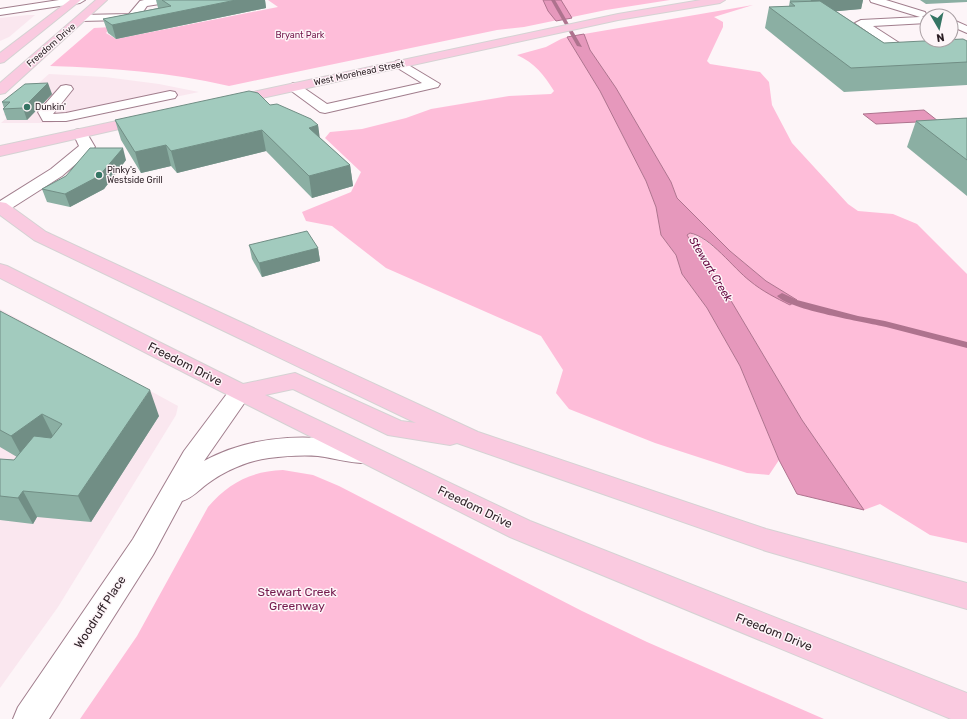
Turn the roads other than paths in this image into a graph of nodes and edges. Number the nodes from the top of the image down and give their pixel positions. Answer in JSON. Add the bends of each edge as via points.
{"nodes":[{"id":1,"x":77,"y":0,"type":"edge"},
{"id":2,"x":102,"y":0,"type":"edge"},
{"id":3,"x":166,"y":0,"type":"edge"},
{"id":4,"x":720,"y":0,"type":"edge"},
{"id":5,"x":875,"y":0,"type":"edge"},
{"id":6,"x":895,"y":0,"type":"edge"},
{"id":7,"x":919,"y":9,"type":"edge"},
{"id":8,"x":0,"y":12,"type":"edge"},
{"id":9,"x":919,"y":14,"type":"edge"},
{"id":10,"x":82,"y":18,"type":"junction"},
{"id":11,"x":919,"y":20,"type":"edge"},
{"id":12,"x":904,"y":21,"type":"junction"},
{"id":13,"x":919,"y":31,"type":"edge"},
{"id":14,"x":949,"y":48,"type":"edge"},
{"id":15,"x":0,"y":59,"type":"edge"},
{"id":16,"x":400,"y":64,"type":"junction"},
{"id":17,"x":293,"y":87,"type":"junction"},
{"id":18,"x":66,"y":89,"type":"dead end"},
{"id":19,"x":0,"y":90,"type":"edge"},
{"id":20,"x":170,"y":95,"type":"dead end"},
{"id":21,"x":218,"y":104,"type":"edge"},
{"id":22,"x":157,"y":117,"type":"edge"},
{"id":23,"x":80,"y":133,"type":"junction"},
{"id":24,"x":0,"y":151,"type":"edge"},
{"id":25,"x":0,"y":207,"type":"edge"},
{"id":26,"x":0,"y":270,"type":"edge"},
{"id":27,"x":240,"y":392,"type":"junction"},
{"id":28,"x":469,"y":438,"type":"junction"},
{"id":29,"x":373,"y":457,"type":"junction"},
{"id":30,"x":167,"y":504,"type":"junction"},
{"id":31,"x":967,"y":596,"type":"edge"},
{"id":32,"x":967,"y":708,"type":"edge"},
{"id":33,"x":30,"y":719,"type":"edge"}],
"edges":[{"from":1,"to":8,"type":"street"},
{"from":1,"to":15,"type":"main road","name":"Freedom Drive"},
{"from":2,"to":10,"type":"main road","name":"Freedom Drive"},
{"from":3,"to":10,"type":"street","via":[[144,4],[131,19]]},
{"from":4,"to":16,"type":"main road","name":"West Morehead Street","via":[[583,24]]},
{"from":5,"to":9,"type":"street"},
{"from":6,"to":7,"type":"street"},
{"from":10,"to":19,"type":"main road","name":"Freedom Drive"},
{"from":11,"to":12,"type":"street"},
{"from":12,"to":13,"type":"street"},
{"from":12,"to":14,"type":"street","via":[[861,23],[902,50]]},
{"from":16,"to":17,"type":"main road","name":"West Morehead Street"},
{"from":16,"to":17,"type":"street","via":[[432,84],[325,109]]},
{"from":17,"to":21,"type":"main road","name":"West Morehead Street"},
{"from":18,"to":20,"type":"street","via":[[45,112],[48,118],[66,117]]},
{"from":22,"to":23,"type":"main road"},
{"from":23,"to":24,"type":"main road"},
{"from":23,"to":25,"type":"street","via":[[87,148],[38,186]]},
{"from":25,"to":28,"type":"main road","via":[[40,236]]},
{"from":26,"to":27,"type":"main road","name":"Freedom Drive"},
{"from":27,"to":28,"type":"main road","via":[[295,381],[397,429]]},
{"from":27,"to":29,"type":"main road","name":"Freedom Drive"},
{"from":27,"to":30,"type":"street","name":"Woodruff Place","via":[[193,458]]},
{"from":28,"to":31,"type":"main road","via":[[766,540]]},
{"from":29,"to":30,"type":"street","name":"Woodruff Place","via":[[301,446],[268,448],[241,454],[205,471]]},
{"from":29,"to":32,"type":"main road","name":"Freedom Drive","via":[[520,529]]},
{"from":30,"to":33,"type":"street","name":"Woodruff Place","via":[[143,547]]}]}
